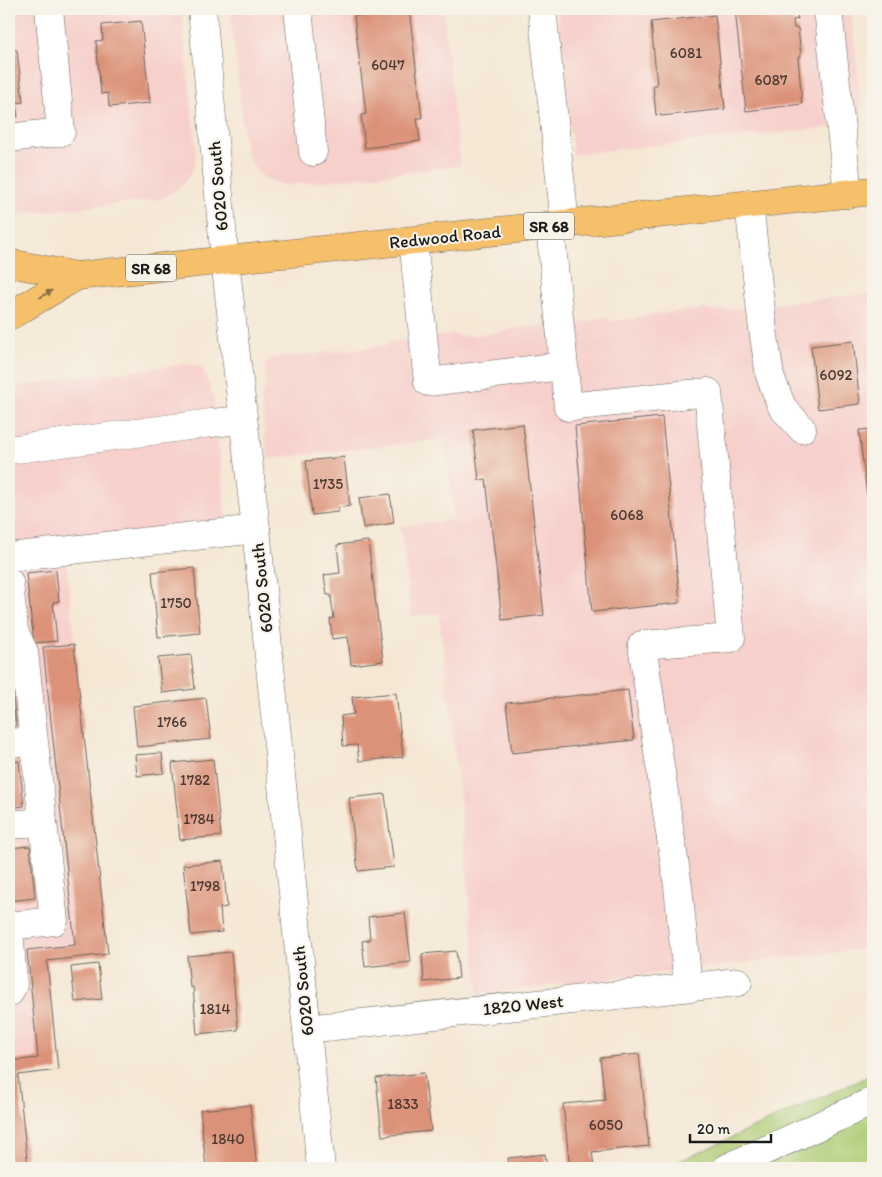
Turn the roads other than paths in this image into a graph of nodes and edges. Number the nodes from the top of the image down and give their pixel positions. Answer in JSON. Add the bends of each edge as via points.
{"nodes":[{"id":1,"x":49,"y":9,"type":"edge"},
{"id":2,"x":202,"y":9,"type":"edge"},
{"id":3,"x":298,"y":9,"type":"edge"},
{"id":4,"x":542,"y":9,"type":"edge"},
{"id":5,"x":828,"y":9,"type":"edge"},
{"id":6,"x":9,"y":138,"type":"edge"},
{"id":7,"x":313,"y":152,"type":"dead end"},
{"id":8,"x":861,"y":192,"type":"edge"},
{"id":9,"x":749,"y":204,"type":"junction"},
{"id":10,"x":558,"y":225,"type":"junction"},
{"id":11,"x":413,"y":241,"type":"junction"},
{"id":12,"x":225,"y":260,"type":"junction"},
{"id":13,"x":9,"y":263,"type":"edge"},
{"id":14,"x":77,"y":276,"type":"junction"},
{"id":15,"x":11,"y":314,"type":"edge"},
{"id":16,"x":563,"y":366,"type":"junction"},
{"id":17,"x":243,"y":420,"type":"junction"},
{"id":18,"x":802,"y":429,"type":"dead end"},
{"id":19,"x":9,"y":450,"type":"edge"},
{"id":20,"x":256,"y":529,"type":"junction"},
{"id":21,"x":9,"y":557,"type":"edge"},
{"id":22,"x":9,"y":582,"type":"edge"},
{"id":23,"x":17,"y":670,"type":"edge"},
{"id":24,"x":21,"y":742,"type":"edge"},
{"id":25,"x":43,"y":822,"type":"junction"},
{"id":26,"x":9,"y":825,"type":"edge"},
{"id":27,"x":9,"y":926,"type":"edge"},
{"id":28,"x":738,"y":982,"type":"dead end"},
{"id":29,"x":688,"y":987,"type":"junction"},
{"id":30,"x":9,"y":993,"type":"edge"},
{"id":31,"x":307,"y":1029,"type":"junction"},
{"id":32,"x":873,"y":1101,"type":"edge"},
{"id":33,"x":321,"y":1168,"type":"edge"},
{"id":34,"x":727,"y":1168,"type":"edge"}],
"edges":[{"from":1,"to":6,"type":"street","via":[[61,132]]},
{"from":2,"to":12,"type":"street","name":"6020 South"},
{"from":3,"to":7,"type":"street"},
{"from":4,"to":10,"type":"street"},
{"from":5,"to":8,"type":"street"},
{"from":8,"to":9,"type":"main road","name":"Redwood Road","number":"SR 68"},
{"from":9,"to":10,"type":"main road","name":"Redwood Road","number":"SR 68"},
{"from":9,"to":18,"type":"street","via":[[770,376],[782,407]]},
{"from":10,"to":11,"type":"main road","name":"Redwood Road","number":"SR 68"},
{"from":10,"to":16,"type":"street"},
{"from":11,"to":12,"type":"main road","name":"Redwood Road","number":"SR 68"},
{"from":11,"to":16,"type":"street","via":[[428,382]]},
{"from":12,"to":14,"type":"main road","name":"Redwood Road","number":"SR 68"},
{"from":12,"to":17,"type":"street","name":"6020 South"},
{"from":13,"to":14,"type":"main road","name":"Redwood Road","number":"SR 68"},
{"from":15,"to":14,"type":"main road","name":"Redwood Road","number":"SR 68","one_way":true},
{"from":16,"to":29,"type":"street","via":[[568,407],[708,392],[731,638],[642,645],[678,886]]},
{"from":17,"to":19,"type":"street"},
{"from":17,"to":20,"type":"street","name":"6020 South"},
{"from":20,"to":21,"type":"street"},
{"from":20,"to":31,"type":"street","name":"6020 South"},
{"from":22,"to":23,"type":"street","via":[[14,631],[24,652]]},
{"from":23,"to":24,"type":"street"},
{"from":24,"to":25,"type":"street"},
{"from":25,"to":26,"type":"street"},
{"from":25,"to":27,"type":"street","via":[[54,921]]},
{"from":27,"to":30,"type":"street","via":[[12,985]]},
{"from":28,"to":29,"type":"street","name":"1820 West"},
{"from":29,"to":31,"type":"street","name":"1820 West"},
{"from":31,"to":33,"type":"street","name":"6020 South"},
{"from":32,"to":34,"type":"street"}]}
